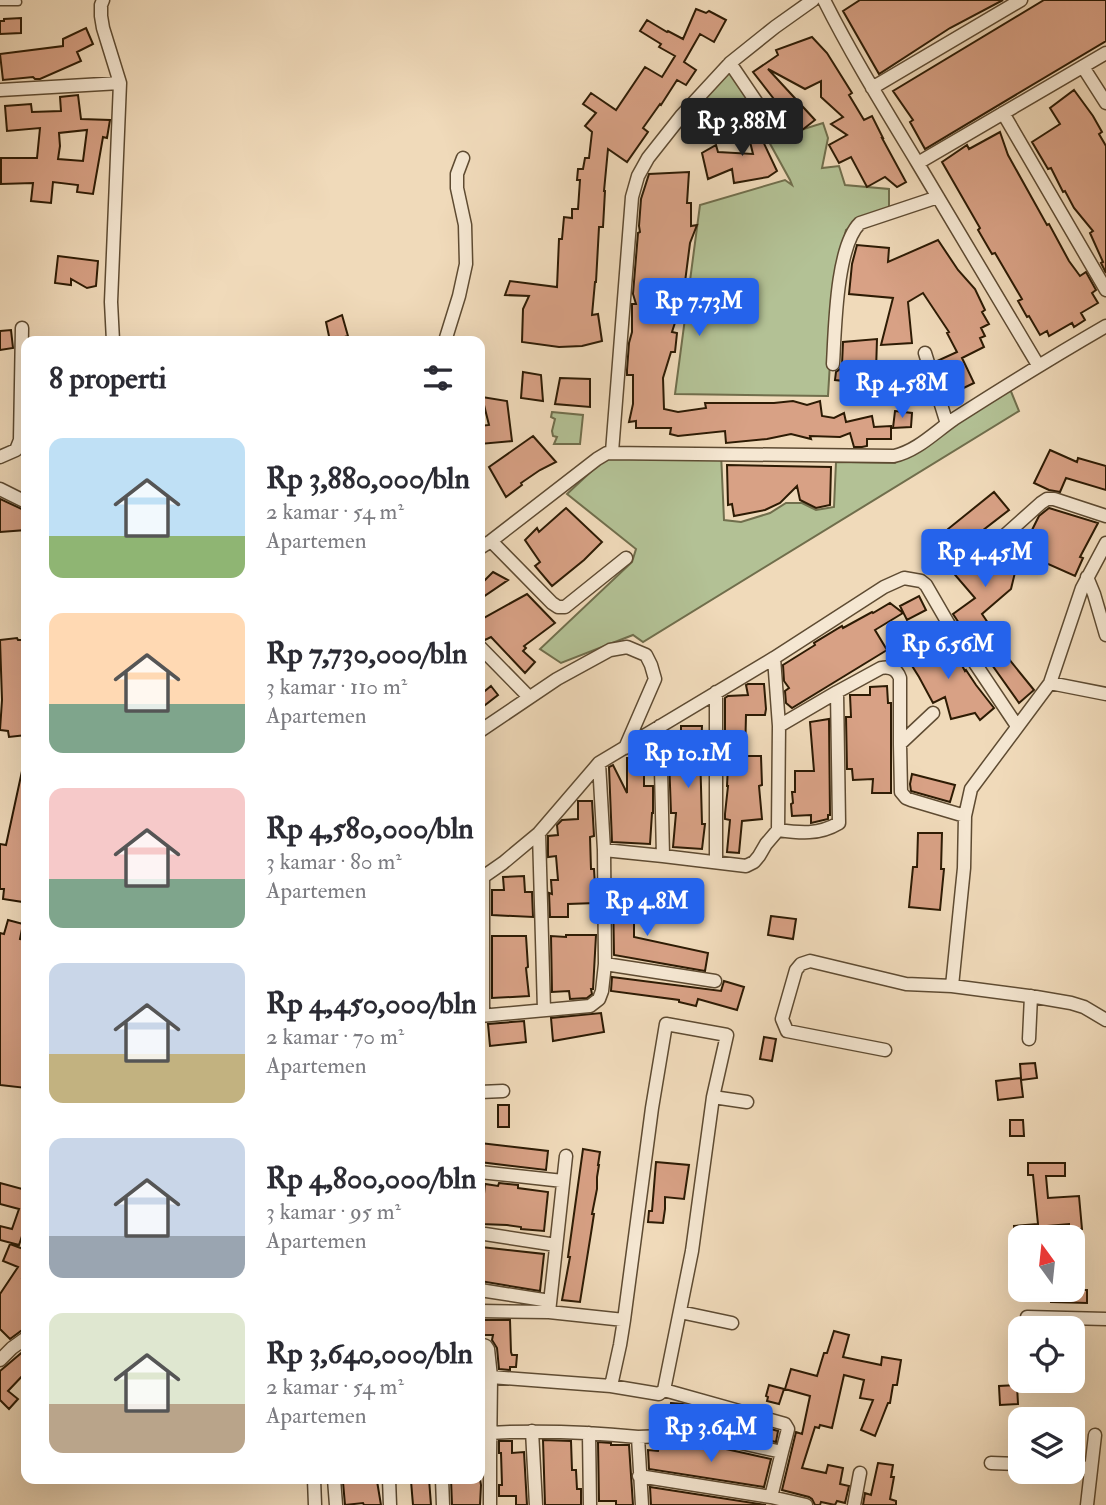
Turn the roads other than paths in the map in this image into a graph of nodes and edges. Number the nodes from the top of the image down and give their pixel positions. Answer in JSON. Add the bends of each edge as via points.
{"nodes":[{"id":1,"x":103,"y":0,"type":"edge"},
{"id":2,"x":813,"y":0,"type":"edge"},
{"id":3,"x":824,"y":0,"type":"edge"},
{"id":4,"x":1021,"y":0,"type":"edge"},
{"id":5,"x":0,"y":2,"type":"edge"},
{"id":6,"x":18,"y":2,"type":"dead end"},
{"id":7,"x":1106,"y":53,"type":"edge"},
{"id":8,"x":730,"y":63,"type":"junction"},
{"id":9,"x":1083,"y":67,"type":"junction"},
{"id":10,"x":120,"y":83,"type":"junction"},
{"id":11,"x":872,"y":88,"type":"junction"},
{"id":12,"x":0,"y":90,"type":"edge"},
{"id":13,"x":1106,"y":103,"type":"edge"},
{"id":14,"x":1003,"y":113,"type":"junction"},
{"id":15,"x":772,"y":125,"type":"dead end"},
{"id":16,"x":463,"y":158,"type":"dead end"},
{"id":17,"x":918,"y":163,"type":"junction"},
{"id":18,"x":938,"y":197,"type":"junction"},
{"id":19,"x":1106,"y":290,"type":"edge"},
{"id":20,"x":1106,"y":326,"type":"edge"},
{"id":21,"x":22,"y":328,"type":"dead end"},
{"id":22,"x":22,"y":336,"type":"edge"},
{"id":23,"x":113,"y":336,"type":"edge"},
{"id":24,"x":447,"y":336,"type":"edge"},
{"id":25,"x":925,"y":352,"type":"dead end"},
{"id":26,"x":21,"y":360,"type":"edge"},
{"id":27,"x":832,"y":364,"type":"dead end"},
{"id":28,"x":1038,"y":365,"type":"junction"},
{"id":29,"x":947,"y":424,"type":"junction"},
{"id":30,"x":612,"y":452,"type":"junction"},
{"id":31,"x":0,"y":457,"type":"edge"},
{"id":32,"x":0,"y":489,"type":"edge"},
{"id":33,"x":21,"y":500,"type":"edge"},
{"id":34,"x":1106,"y":516,"type":"edge"},
{"id":35,"x":1106,"y":544,"type":"edge"},
{"id":36,"x":485,"y":545,"type":"edge"},
{"id":37,"x":994,"y":545,"type":"dead end"},
{"id":38,"x":626,"y":558,"type":"dead end"},
{"id":39,"x":1087,"y":578,"type":"junction"},
{"id":40,"x":1106,"y":635,"type":"edge"},
{"id":41,"x":485,"y":652,"type":"edge"},
{"id":42,"x":774,"y":658,"type":"junction"},
{"id":43,"x":1050,"y":683,"type":"junction"},
{"id":44,"x":716,"y":692,"type":"junction"},
{"id":45,"x":837,"y":692,"type":"junction"},
{"id":46,"x":1105,"y":692,"type":"edge"},
{"id":47,"x":529,"y":697,"type":"junction"},
{"id":48,"x":933,"y":713,"type":"dead end"},
{"id":49,"x":660,"y":726,"type":"junction"},
{"id":50,"x":779,"y":726,"type":"junction"},
{"id":51,"x":1017,"y":726,"type":"junction"},
{"id":52,"x":485,"y":728,"type":"edge"},
{"id":53,"x":900,"y":744,"type":"junction"},
{"id":54,"x":625,"y":748,"type":"junction"},
{"id":55,"x":599,"y":764,"type":"junction"},
{"id":56,"x":965,"y":816,"type":"junction"},
{"id":57,"x":778,"y":830,"type":"junction"},
{"id":58,"x":539,"y":833,"type":"junction"},
{"id":59,"x":604,"y":850,"type":"junction"},
{"id":60,"x":663,"y":856,"type":"junction"},
{"id":61,"x":716,"y":862,"type":"junction"},
{"id":62,"x":485,"y":875,"type":"edge"},
{"id":63,"x":605,"y":964,"type":"junction"},
{"id":64,"x":715,"y":981,"type":"dead end"},
{"id":65,"x":952,"y":986,"type":"junction"},
{"id":66,"x":1031,"y":996,"type":"junction"},
{"id":67,"x":544,"y":1010,"type":"junction"},
{"id":68,"x":485,"y":1016,"type":"edge"},
{"id":69,"x":1106,"y":1020,"type":"edge"},
{"id":70,"x":1029,"y":1039,"type":"dead end"},
{"id":71,"x":885,"y":1050,"type":"dead end"},
{"id":72,"x":503,"y":1091,"type":"dead end"},
{"id":73,"x":485,"y":1092,"type":"edge"},
{"id":74,"x":713,"y":1097,"type":"junction"},
{"id":75,"x":747,"y":1102,"type":"dead end"},
{"id":76,"x":566,"y":1156,"type":"dead end"},
{"id":77,"x":485,"y":1173,"type":"edge"},
{"id":78,"x":563,"y":1181,"type":"junction"},
{"id":79,"x":485,"y":1234,"type":"dead end"},
{"id":80,"x":556,"y":1245,"type":"junction"},
{"id":81,"x":485,"y":1291,"type":"edge"},
{"id":82,"x":549,"y":1307,"type":"junction"},
{"id":83,"x":485,"y":1311,"type":"edge"},
{"id":84,"x":680,"y":1312,"type":"junction"},
{"id":85,"x":1085,"y":1318,"type":"edge"},
{"id":86,"x":1106,"y":1319,"type":"edge"},
{"id":87,"x":624,"y":1320,"type":"junction"},
{"id":88,"x":733,"y":1323,"type":"dead end"},
{"id":89,"x":6,"y":1345,"type":"edge"},
{"id":90,"x":485,"y":1346,"type":"edge"},
{"id":91,"x":0,"y":1360,"type":"edge"},
{"id":92,"x":491,"y":1377,"type":"junction"},
{"id":93,"x":611,"y":1386,"type":"junction"},
{"id":94,"x":664,"y":1390,"type":"junction"},
{"id":95,"x":485,"y":1405,"type":"edge"},
{"id":96,"x":532,"y":1431,"type":"junction"},
{"id":97,"x":489,"y":1433,"type":"junction"},
{"id":98,"x":589,"y":1433,"type":"junction"},
{"id":99,"x":1094,"y":1435,"type":"dead end"},
{"id":100,"x":638,"y":1437,"type":"junction"},
{"id":101,"x":782,"y":1452,"type":"junction"},
{"id":102,"x":485,"y":1457,"type":"edge"},
{"id":103,"x":991,"y":1463,"type":"dead end"},
{"id":104,"x":1008,"y":1464,"type":"edge"},
{"id":105,"x":1085,"y":1468,"type":"edge"},
{"id":106,"x":1090,"y":1468,"type":"junction"},
{"id":107,"x":860,"y":1473,"type":"dead end"},
{"id":108,"x":639,"y":1476,"type":"junction"},
{"id":109,"x":314,"y":1484,"type":"edge"},
{"id":110,"x":334,"y":1484,"type":"edge"},
{"id":111,"x":389,"y":1484,"type":"edge"},
{"id":112,"x":442,"y":1484,"type":"edge"},
{"id":113,"x":771,"y":1497,"type":"junction"},
{"id":114,"x":315,"y":1505,"type":"edge"},
{"id":115,"x":336,"y":1505,"type":"edge"},
{"id":116,"x":390,"y":1505,"type":"edge"},
{"id":117,"x":443,"y":1505,"type":"edge"},
{"id":118,"x":490,"y":1505,"type":"edge"},
{"id":119,"x":536,"y":1505,"type":"edge"},
{"id":120,"x":590,"y":1505,"type":"edge"},
{"id":121,"x":642,"y":1505,"type":"edge"},
{"id":122,"x":806,"y":1505,"type":"edge"},
{"id":123,"x":854,"y":1505,"type":"edge"},
{"id":124,"x":1087,"y":1505,"type":"edge"}],
"edges":[{"from":1,"to":10,"type":"street","via":[[103,28]]},
{"from":2,"to":8,"type":"street"},
{"from":3,"to":11,"type":"street"},
{"from":4,"to":11,"type":"street"},
{"from":5,"to":6,"type":"lane"},
{"from":7,"to":9,"type":"street"},
{"from":8,"to":15,"type":"street"},
{"from":8,"to":30,"type":"street","via":[[681,115],[638,176],[632,197]]},
{"from":9,"to":13,"type":"street"},
{"from":9,"to":14,"type":"street"},
{"from":10,"to":12,"type":"street"},
{"from":10,"to":23,"type":"street"},
{"from":11,"to":17,"type":"street"},
{"from":14,"to":17,"type":"street"},
{"from":14,"to":19,"type":"street"},
{"from":16,"to":24,"type":"street","via":[[457,188],[465,225],[466,264]]},
{"from":17,"to":18,"type":"street"},
{"from":18,"to":27,"type":"street","via":[[860,223],[853,230],[839,283]]},
{"from":18,"to":28,"type":"street"},
{"from":20,"to":28,"type":"street"},
{"from":21,"to":22,"type":"street"},
{"from":25,"to":29,"type":"street"},
{"from":26,"to":31,"type":"street","via":[[20,440],[16,450]]},
{"from":28,"to":29,"type":"street"},
{"from":29,"to":30,"type":"street","via":[[910,451],[894,456]]},
{"from":30,"to":36,"type":"street"},
{"from":32,"to":33,"type":"street"},
{"from":34,"to":37,"type":"street","via":[[1047,499]]},
{"from":35,"to":39,"type":"street"},
{"from":36,"to":38,"type":"street","via":[[558,607],[565,607]]},
{"from":39,"to":40,"type":"street"},
{"from":39,"to":43,"type":"street"},
{"from":41,"to":47,"type":"street"},
{"from":42,"to":44,"type":"street"},
{"from":42,"to":50,"type":"street"},
{"from":42,"to":51,"type":"street","via":[[894,582],[904,578],[921,581]]},
{"from":43,"to":46,"type":"street"},
{"from":43,"to":51,"type":"street"},
{"from":44,"to":49,"type":"street"},
{"from":44,"to":61,"type":"street"},
{"from":45,"to":50,"type":"street"},
{"from":45,"to":53,"type":"street","via":[[881,668],[893,668],[900,678]]},
{"from":45,"to":57,"type":"street","via":[[839,823],[803,834]]},
{"from":47,"to":52,"type":"street"},
{"from":47,"to":54,"type":"street","via":[[610,650],[637,650],[646,655],[655,679]]},
{"from":48,"to":53,"type":"street"},
{"from":49,"to":54,"type":"street"},
{"from":49,"to":60,"type":"street"},
{"from":50,"to":57,"type":"street"},
{"from":51,"to":56,"type":"street","via":[[971,789]]},
{"from":53,"to":56,"type":"street","via":[[903,795]]},
{"from":54,"to":55,"type":"street"},
{"from":55,"to":58,"type":"street"},
{"from":55,"to":59,"type":"street"},
{"from":56,"to":65,"type":"street"},
{"from":57,"to":61,"type":"street","via":[[754,862],[746,866]]},
{"from":58,"to":62,"type":"street"},
{"from":58,"to":67,"type":"street"},
{"from":59,"to":60,"type":"street"},
{"from":59,"to":63,"type":"street"},
{"from":60,"to":61,"type":"street"},
{"from":63,"to":64,"type":"street"},
{"from":63,"to":67,"type":"street","via":[[596,1003]]},
{"from":65,"to":66,"type":"street"},
{"from":65,"to":71,"type":"street","via":[[906,984],[810,961],[800,964],[782,1019],[787,1031]]},
{"from":66,"to":69,"type":"street","via":[[1084,1007]]},
{"from":66,"to":70,"type":"street"},
{"from":67,"to":68,"type":"street"},
{"from":72,"to":73,"type":"street"},
{"from":74,"to":75,"type":"street"},
{"from":74,"to":84,"type":"street"},
{"from":74,"to":87,"type":"street","via":[[727,1035],[666,1024]]},
{"from":76,"to":78,"type":"street"},
{"from":77,"to":78,"type":"street"},
{"from":78,"to":80,"type":"street"},
{"from":79,"to":80,"type":"street"},
{"from":80,"to":82,"type":"street"},
{"from":81,"to":82,"type":"street"},
{"from":82,"to":83,"type":"street"},
{"from":82,"to":87,"type":"street"},
{"from":84,"to":88,"type":"street"},
{"from":84,"to":94,"type":"street"},
{"from":85,"to":86,"type":"street"},
{"from":87,"to":93,"type":"street"},
{"from":89,"to":91,"type":"street"},
{"from":90,"to":92,"type":"street"},
{"from":92,"to":93,"type":"street"},
{"from":92,"to":95,"type":"street"},
{"from":93,"to":94,"type":"street","via":[[659,1394]]},
{"from":94,"to":101,"type":"street","via":[[785,1424],[789,1429]]},
{"from":95,"to":97,"type":"street"},
{"from":96,"to":97,"type":"street"},
{"from":96,"to":98,"type":"street"},
{"from":96,"to":119,"type":"street"},
{"from":97,"to":102,"type":"street"},
{"from":98,"to":100,"type":"street"},
{"from":98,"to":120,"type":"street"},
{"from":99,"to":106,"type":"street"},
{"from":100,"to":101,"type":"street","via":[[691,1435]]},
{"from":100,"to":108,"type":"street"},
{"from":101,"to":113,"type":"street"},
{"from":102,"to":118,"type":"street"},
{"from":103,"to":104,"type":"street"},
{"from":105,"to":106,"type":"street"},
{"from":106,"to":124,"type":"street"},
{"from":107,"to":123,"type":"street"},
{"from":108,"to":113,"type":"street"},
{"from":108,"to":121,"type":"street"},
{"from":109,"to":114,"type":"street"},
{"from":110,"to":115,"type":"street"},
{"from":111,"to":116,"type":"street"},
{"from":112,"to":117,"type":"street"},
{"from":113,"to":122,"type":"street"}]}
